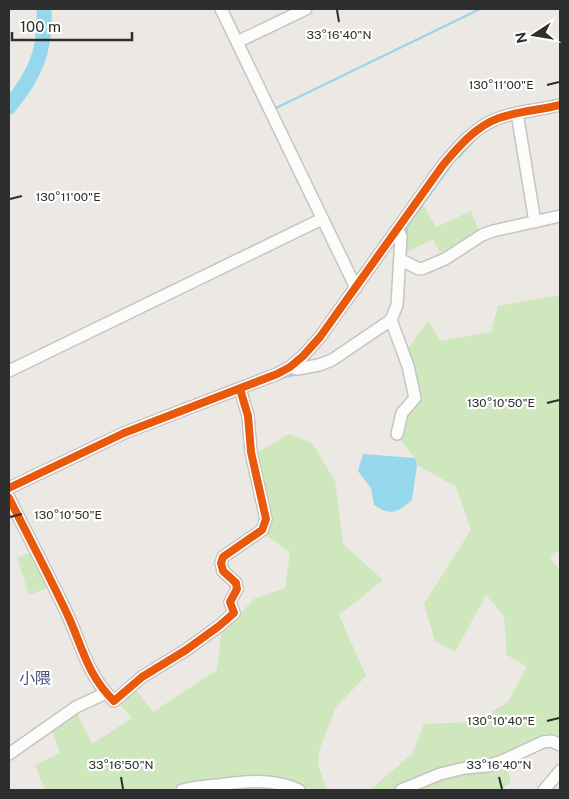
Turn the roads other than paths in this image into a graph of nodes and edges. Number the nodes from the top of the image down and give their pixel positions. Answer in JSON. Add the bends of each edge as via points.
{"nodes":[{"id":1,"x":221,"y":9,"type":"edge"},
{"id":2,"x":306,"y":9,"type":"edge"},
{"id":3,"x":237,"y":42,"type":"junction"},
{"id":4,"x":560,"y":105,"type":"edge"},
{"id":5,"x":517,"y":113,"type":"junction"},
{"id":6,"x":560,"y":216,"type":"edge"},
{"id":7,"x":322,"y":219,"type":"junction"},
{"id":8,"x":535,"y":222,"type":"junction"},
{"id":9,"x":398,"y":230,"type":"junction"},
{"id":10,"x":401,"y":260,"type":"junction"},
{"id":11,"x":356,"y":288,"type":"junction"},
{"id":12,"x":391,"y":320,"type":"junction"},
{"id":13,"x":290,"y":367,"type":"junction"},
{"id":14,"x":9,"y":370,"type":"edge"},
{"id":15,"x":240,"y":389,"type":"junction"},
{"id":16,"x":397,"y":434,"type":"dead end"},
{"id":17,"x":9,"y":488,"type":"edge"},
{"id":18,"x":9,"y":498,"type":"edge"},
{"id":19,"x":106,"y":693,"type":"junction"},
{"id":20,"x":560,"y":745,"type":"edge"},
{"id":21,"x":9,"y":754,"type":"edge"},
{"id":22,"x":560,"y":771,"type":"edge"},
{"id":23,"x":182,"y":790,"type":"edge"},
{"id":24,"x":299,"y":790,"type":"edge"},
{"id":25,"x":400,"y":790,"type":"edge"},
{"id":26,"x":544,"y":790,"type":"edge"}],
"edges":[{"from":1,"to":3,"type":"street"},
{"from":2,"to":3,"type":"street"},
{"from":3,"to":7,"type":"street"},
{"from":4,"to":5,"type":"street"},
{"from":5,"to":8,"type":"street"},
{"from":5,"to":9,"type":"street","via":[[491,121],[459,146]]},
{"from":6,"to":8,"type":"street"},
{"from":7,"to":11,"type":"street"},
{"from":7,"to":14,"type":"street"},
{"from":8,"to":10,"type":"street","via":[[482,235],[445,259],[424,268],[419,269]]},
{"from":9,"to":10,"type":"street"},
{"from":9,"to":11,"type":"street"},
{"from":10,"to":12,"type":"street","via":[[397,305]]},
{"from":11,"to":13,"type":"street","via":[[320,337]]},
{"from":12,"to":13,"type":"street","via":[[332,360],[304,368]]},
{"from":12,"to":16,"type":"street","via":[[416,398],[402,413]]},
{"from":13,"to":15,"type":"street"},
{"from":15,"to":17,"type":"street","via":[[124,433]]},
{"from":15,"to":19,"type":"street","via":[[248,416],[251,452],[266,519],[262,530],[223,557],[223,572],[236,583],[237,589],[230,602],[234,613],[114,701]]},
{"from":18,"to":19,"type":"street","via":[[69,618],[86,662]]},
{"from":19,"to":21,"type":"street","via":[[76,708]]},
{"from":20,"to":25,"type":"street","via":[[552,741],[543,742],[502,761],[440,774]]},
{"from":22,"to":26,"type":"street"},
{"from":23,"to":24,"type":"street","via":[[253,781],[272,782]]}]}
